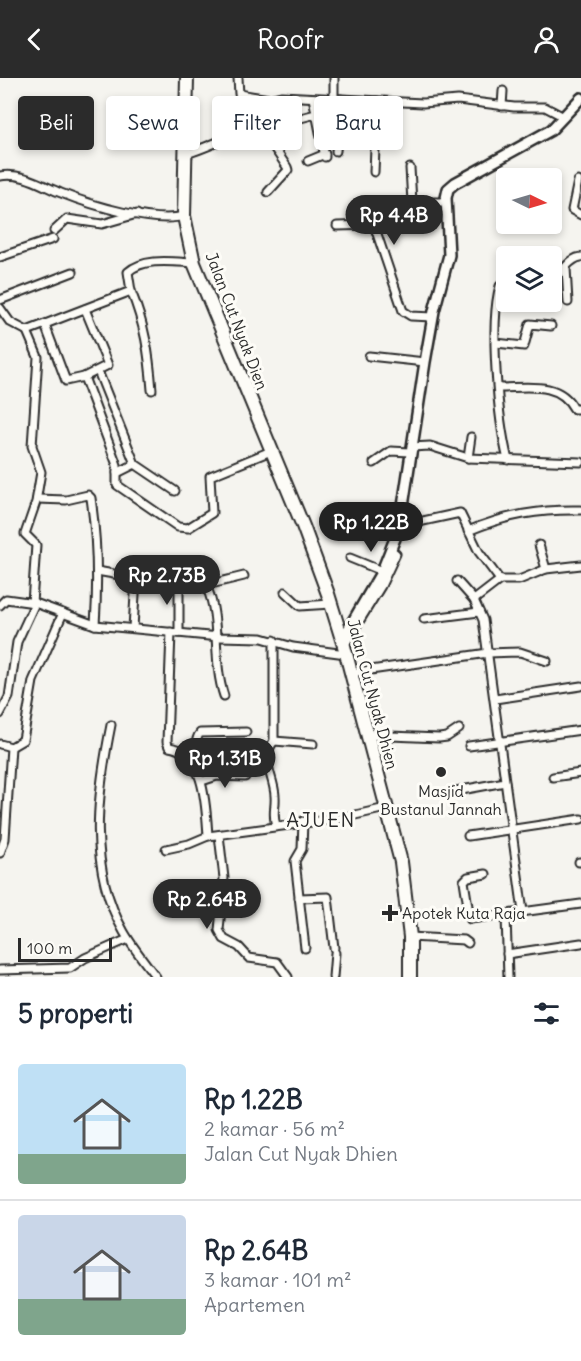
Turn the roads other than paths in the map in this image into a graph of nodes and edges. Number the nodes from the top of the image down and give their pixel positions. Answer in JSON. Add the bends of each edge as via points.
{"nodes":[{"id":1,"x":187,"y":78,"type":"edge"},
{"id":2,"x":238,"y":78,"type":"edge"},
{"id":3,"x":334,"y":78,"type":"edge"},
{"id":4,"x":503,"y":91,"type":"dead end"},
{"id":5,"x":253,"y":96,"type":"edge"},
{"id":6,"x":337,"y":96,"type":"edge"},
{"id":7,"x":302,"y":97,"type":"edge"},
{"id":8,"x":313,"y":98,"type":"joint"},
{"id":9,"x":581,"y":98,"type":"edge"},
{"id":10,"x":403,"y":102,"type":"edge"},
{"id":11,"x":314,"y":103,"type":"edge"},
{"id":12,"x":502,"y":106,"type":"junction"},
{"id":13,"x":564,"y":117,"type":"junction"},
{"id":14,"x":212,"y":145,"type":"edge"},
{"id":15,"x":276,"y":150,"type":"edge"},
{"id":16,"x":324,"y":150,"type":"edge"},
{"id":17,"x":375,"y":150,"type":"edge"},
{"id":18,"x":184,"y":155,"type":"junction"},
{"id":19,"x":308,"y":161,"type":"dead end"},
{"id":20,"x":410,"y":168,"type":"dead end"},
{"id":21,"x":374,"y":172,"type":"dead end"},
{"id":22,"x":0,"y":176,"type":"edge"},
{"id":23,"x":578,"y":181,"type":"dead end"},
{"id":24,"x":268,"y":192,"type":"dead end"},
{"id":25,"x":446,"y":202,"type":"junction"},
{"id":26,"x":137,"y":214,"type":"junction"},
{"id":27,"x":581,"y":215,"type":"edge"},
{"id":28,"x":184,"y":216,"type":"junction"},
{"id":29,"x":337,"y":226,"type":"dead end"},
{"id":30,"x":581,"y":256,"type":"edge"},
{"id":31,"x":0,"y":257,"type":"edge"},
{"id":32,"x":194,"y":263,"type":"junction"},
{"id":33,"x":566,"y":268,"type":"junction"},
{"id":34,"x":562,"y":270,"type":"edge"},
{"id":35,"x":73,"y":272,"type":"dead end"},
{"id":36,"x":131,"y":291,"type":"junction"},
{"id":37,"x":0,"y":300,"type":"edge"},
{"id":38,"x":568,"y":302,"type":"dead end"},
{"id":39,"x":0,"y":308,"type":"edge"},
{"id":40,"x":85,"y":309,"type":"junction"},
{"id":41,"x":497,"y":312,"type":"edge"},
{"id":42,"x":433,"y":317,"type":"junction"},
{"id":43,"x":45,"y":325,"type":"junction"},
{"id":44,"x":551,"y":326,"type":"dead end"},
{"id":45,"x":27,"y":331,"type":"junction"},
{"id":46,"x":496,"y":343,"type":"junction"},
{"id":47,"x":369,"y":356,"type":"dead end"},
{"id":48,"x":424,"y":362,"type":"junction"},
{"id":49,"x":98,"y":371,"type":"junction"},
{"id":50,"x":84,"y":377,"type":"junction"},
{"id":51,"x":498,"y":388,"type":"junction"},
{"id":52,"x":152,"y":390,"type":"dead end"},
{"id":53,"x":111,"y":404,"type":"junction"},
{"id":54,"x":98,"y":408,"type":"junction"},
{"id":55,"x":581,"y":409,"type":"edge"},
{"id":56,"x":123,"y":434,"type":"junction"},
{"id":57,"x":471,"y":437,"type":"dead end"},
{"id":58,"x":108,"y":439,"type":"junction"},
{"id":59,"x":410,"y":449,"type":"junction"},
{"id":60,"x":271,"y":451,"type":"junction"},
{"id":61,"x":468,"y":458,"type":"junction"},
{"id":62,"x":508,"y":460,"type":"junction"},
{"id":63,"x":581,"y":461,"type":"edge"},
{"id":64,"x":374,"y":463,"type":"dead end"},
{"id":65,"x":135,"y":464,"type":"junction"},
{"id":66,"x":117,"y":473,"type":"junction"},
{"id":67,"x":175,"y":491,"type":"dead end"},
{"id":68,"x":291,"y":497,"type":"joint"},
{"id":69,"x":37,"y":499,"type":"junction"},
{"id":70,"x":581,"y":510,"type":"edge"},
{"id":71,"x":400,"y":526,"type":"junction"},
{"id":72,"x":468,"y":531,"type":"junction"},
{"id":73,"x":539,"y":545,"type":"dead end"},
{"id":74,"x":394,"y":552,"type":"junction"},
{"id":75,"x":350,"y":558,"type":"dead end"},
{"id":76,"x":581,"y":565,"type":"edge"},
{"id":77,"x":546,"y":569,"type":"junction"},
{"id":78,"x":97,"y":571,"type":"junction"},
{"id":79,"x":382,"y":571,"type":"junction"},
{"id":80,"x":244,"y":576,"type":"dead end"},
{"id":81,"x":179,"y":579,"type":"dead end"},
{"id":82,"x":500,"y":580,"type":"junction"},
{"id":83,"x":457,"y":581,"type":"dead end"},
{"id":84,"x":378,"y":584,"type":"junction"},
{"id":85,"x":285,"y":592,"type":"dead end"},
{"id":86,"x":474,"y":600,"type":"junction"},
{"id":87,"x":33,"y":603,"type":"junction"},
{"id":88,"x":0,"y":604,"type":"edge"},
{"id":89,"x":331,"y":604,"type":"junction"},
{"id":90,"x":479,"y":612,"type":"junction"},
{"id":91,"x":63,"y":613,"type":"junction"},
{"id":92,"x":424,"y":620,"type":"dead end"},
{"id":93,"x":95,"y":625,"type":"junction"},
{"id":94,"x":133,"y":628,"type":"junction"},
{"id":95,"x":175,"y":632,"type":"junction"},
{"id":96,"x":214,"y":637,"type":"junction"},
{"id":97,"x":274,"y":640,"type":"junction"},
{"id":98,"x":344,"y":647,"type":"junction"},
{"id":99,"x":488,"y":653,"type":"junction"},
{"id":100,"x":547,"y":661,"type":"dead end"},
{"id":101,"x":350,"y":673,"type":"junction"},
{"id":102,"x":581,"y":686,"type":"edge"},
{"id":103,"x":224,"y":696,"type":"dead end"},
{"id":104,"x":495,"y":699,"type":"junction"},
{"id":105,"x":0,"y":714,"type":"edge"},
{"id":106,"x":111,"y":725,"type":"dead end"},
{"id":107,"x":459,"y":729,"type":"dead end"},
{"id":108,"x":581,"y":729,"type":"edge"},
{"id":109,"x":246,"y":732,"type":"dead end"},
{"id":110,"x":367,"y":735,"type":"junction"},
{"id":111,"x":274,"y":741,"type":"junction"},
{"id":112,"x":500,"y":742,"type":"junction"},
{"id":113,"x":0,"y":744,"type":"edge"},
{"id":114,"x":314,"y":744,"type":"dead end"},
{"id":115,"x":469,"y":746,"type":"dead end"},
{"id":116,"x":11,"y":747,"type":"junction"},
{"id":117,"x":192,"y":761,"type":"junction"},
{"id":118,"x":581,"y":773,"type":"edge"},
{"id":119,"x":245,"y":777,"type":"dead end"},
{"id":120,"x":552,"y":777,"type":"dead end"},
{"id":121,"x":202,"y":781,"type":"junction"},
{"id":122,"x":505,"y":782,"type":"junction"},
{"id":123,"x":456,"y":790,"type":"dead end"},
{"id":124,"x":386,"y":808,"type":"junction"},
{"id":125,"x":581,"y":819,"type":"edge"},
{"id":126,"x":303,"y":821,"type":"junction"},
{"id":127,"x":276,"y":825,"type":"junction"},
{"id":128,"x":511,"y":830,"type":"junction"},
{"id":129,"x":219,"y":835,"type":"junction"},
{"id":130,"x":208,"y":836,"type":"junction"},
{"id":131,"x":468,"y":836,"type":"dead end"},
{"id":132,"x":166,"y":849,"type":"dead end"},
{"id":133,"x":0,"y":853,"type":"edge"},
{"id":134,"x":486,"y":874,"type":"dead end"},
{"id":135,"x":299,"y":898,"type":"junction"},
{"id":136,"x":581,"y":904,"type":"edge"},
{"id":137,"x":523,"y":912,"type":"junction"},
{"id":138,"x":506,"y":916,"type":"junction"},
{"id":139,"x":410,"y":937,"type":"junction"},
{"id":140,"x":128,"y":939,"type":"junction"},
{"id":141,"x":468,"y":943,"type":"dead end"},
{"id":142,"x":581,"y":943,"type":"edge"},
{"id":143,"x":304,"y":948,"type":"dead end"},
{"id":144,"x":507,"y":954,"type":"junction"},
{"id":145,"x":0,"y":970,"type":"edge"},
{"id":146,"x":156,"y":977,"type":"edge"},
{"id":147,"x":288,"y":977,"type":"edge"},
{"id":148,"x":333,"y":977,"type":"edge"},
{"id":149,"x":410,"y":977,"type":"edge"},
{"id":150,"x":508,"y":977,"type":"edge"}],
"edges":[{"from":1,"to":18,"type":"highway","name":"Jalan Cut Nyak Dien"},
{"from":2,"to":5,"type":"street","via":[[238,94]]},
{"from":3,"to":6,"type":"street"},
{"from":4,"to":12,"type":"street"},
{"from":7,"to":8,"type":"street"},
{"from":8,"to":11,"type":"street"},
{"from":9,"to":13,"type":"street"},
{"from":10,"to":12,"type":"street","via":[[458,100]]},
{"from":12,"to":13,"type":"street","via":[[545,107]]},
{"from":13,"to":25,"type":"street","via":[[528,144],[455,183],[448,189]]},
{"from":14,"to":18,"type":"street"},
{"from":15,"to":24,"type":"street","via":[[288,170]]},
{"from":16,"to":19,"type":"street","via":[[325,155]]},
{"from":17,"to":21,"type":"street"},
{"from":18,"to":28,"type":"highway","name":"Jalan Cut Nyak Dien"},
{"from":20,"to":25,"type":"street","via":[[412,202]]},
{"from":22,"to":26,"type":"street","via":[[12,174],[63,194]]},
{"from":23,"to":27,"type":"street","via":[[572,210]]},
{"from":25,"to":42,"type":"street","via":[[449,255]]},
{"from":26,"to":28,"type":"street"},
{"from":26,"to":31,"type":"street","via":[[102,225],[67,219],[53,235]]},
{"from":28,"to":32,"type":"highway","name":"Jalan Cut Nyak Dien"},
{"from":29,"to":42,"type":"street","via":[[374,225],[404,311],[411,316]]},
{"from":30,"to":33,"type":"street"},
{"from":32,"to":36,"type":"street","via":[[137,265],[128,272]]},
{"from":32,"to":60,"type":"highway","name":"Jalan Cut Nyak Dien"},
{"from":33,"to":34,"type":"street"},
{"from":33,"to":38,"type":"street"},
{"from":35,"to":37,"type":"street"},
{"from":36,"to":40,"type":"street"},
{"from":36,"to":52,"type":"street","via":[[144,324]]},
{"from":39,"to":45,"type":"street","via":[[10,322]]},
{"from":40,"to":43,"type":"street"},
{"from":40,"to":49,"type":"street","via":[[108,365]]},
{"from":41,"to":46,"type":"street"},
{"from":42,"to":48,"type":"street"},
{"from":43,"to":45,"type":"street"},
{"from":43,"to":50,"type":"street","via":[[66,381]]},
{"from":44,"to":46,"type":"street","via":[[530,324],[524,346]]},
{"from":45,"to":69,"type":"street","via":[[38,357],[32,446],[41,472]]},
{"from":46,"to":51,"type":"street"},
{"from":47,"to":48,"type":"street"},
{"from":48,"to":59,"type":"street"},
{"from":49,"to":50,"type":"street"},
{"from":49,"to":53,"type":"street"},
{"from":50,"to":54,"type":"street"},
{"from":51,"to":55,"type":"street","via":[[549,388],[568,397],[574,409]]},
{"from":51,"to":62,"type":"street"},
{"from":53,"to":54,"type":"street"},
{"from":53,"to":56,"type":"street"},
{"from":54,"to":58,"type":"street"},
{"from":56,"to":58,"type":"street"},
{"from":56,"to":65,"type":"street"},
{"from":57,"to":61,"type":"street"},
{"from":58,"to":66,"type":"street"},
{"from":59,"to":61,"type":"street","via":[[430,446]]},
{"from":59,"to":64,"type":"street","via":[[391,451]]},
{"from":59,"to":71,"type":"street"},
{"from":60,"to":66,"type":"street","via":[[210,476],[212,513],[188,528],[178,527],[128,494],[117,485]]},
{"from":60,"to":68,"type":"highway","name":"Jalan Cut Nyak Dien"},
{"from":61,"to":62,"type":"street"},
{"from":62,"to":63,"type":"street"},
{"from":65,"to":66,"type":"street"},
{"from":65,"to":67,"type":"street"},
{"from":68,"to":89,"type":"highway","name":"Jalan Cut Nyak Dhien"},
{"from":69,"to":78,"type":"street","via":[[66,500],[90,495],[97,533]]},
{"from":69,"to":87,"type":"street","via":[[25,534],[36,545]]},
{"from":70,"to":72,"type":"street","via":[[546,509],[506,516]]},
{"from":71,"to":72,"type":"street","via":[[460,513]]},
{"from":71,"to":74,"type":"street"},
{"from":72,"to":82,"type":"street","via":[[478,552]]},
{"from":73,"to":77,"type":"street"},
{"from":74,"to":79,"type":"street"},
{"from":74,"to":84,"type":"street"},
{"from":75,"to":79,"type":"street"},
{"from":76,"to":77,"type":"street"},
{"from":77,"to":82,"type":"street","via":[[519,580]]},
{"from":78,"to":93,"type":"street"},
{"from":78,"to":94,"type":"street","via":[[136,578]]},
{"from":79,"to":84,"type":"street"},
{"from":80,"to":96,"type":"street","via":[[208,585]]},
{"from":81,"to":95,"type":"street"},
{"from":82,"to":86,"type":"street"},
{"from":83,"to":86,"type":"street"},
{"from":84,"to":98,"type":"street"},
{"from":85,"to":89,"type":"street","via":[[300,606]]},
{"from":86,"to":90,"type":"street"},
{"from":87,"to":88,"type":"street","via":[[8,599]]},
{"from":87,"to":91,"type":"street"},
{"from":87,"to":105,"type":"street","via":[[17,642],[9,697]]},
{"from":89,"to":98,"type":"highway","name":"Jalan Cut Nyak Dhien"},
{"from":90,"to":92,"type":"street"},
{"from":90,"to":99,"type":"street"},
{"from":91,"to":93,"type":"street"},
{"from":91,"to":116,"type":"street","via":[[33,681],[23,740]]},
{"from":93,"to":94,"type":"street"},
{"from":94,"to":95,"type":"street"},
{"from":95,"to":96,"type":"street"},
{"from":95,"to":117,"type":"street","via":[[167,742]]},
{"from":96,"to":97,"type":"street"},
{"from":96,"to":103,"type":"street","via":[[216,667]]},
{"from":97,"to":98,"type":"street","via":[[294,647]]},
{"from":97,"to":111,"type":"street"},
{"from":98,"to":101,"type":"highway","name":"Jalan Cut Nyak Dhien"},
{"from":99,"to":100,"type":"street","via":[[520,652]]},
{"from":99,"to":101,"type":"street"},
{"from":99,"to":104,"type":"street"},
{"from":101,"to":110,"type":"highway","name":"Jalan Cut Nyak Dhien"},
{"from":102,"to":104,"type":"street"},
{"from":104,"to":112,"type":"street"},
{"from":106,"to":140,"type":"street","via":[[100,781],[97,825],[103,881]]},
{"from":107,"to":110,"type":"street","via":[[439,738]]},
{"from":108,"to":112,"type":"street"},
{"from":109,"to":117,"type":"street","via":[[200,733]]},
{"from":110,"to":124,"type":"highway","name":"Jalan Cut Nyak Dhien"},
{"from":111,"to":114,"type":"street"},
{"from":111,"to":127,"type":"street","via":[[266,753]]},
{"from":112,"to":115,"type":"street"},
{"from":112,"to":122,"type":"street"},
{"from":113,"to":116,"type":"street"},
{"from":116,"to":133,"type":"street","via":[[5,839]]},
{"from":117,"to":121,"type":"street"},
{"from":118,"to":120,"type":"street"},
{"from":119,"to":121,"type":"street","via":[[217,776]]},
{"from":121,"to":130,"type":"street"},
{"from":122,"to":123,"type":"street"},
{"from":122,"to":128,"type":"street"},
{"from":124,"to":126,"type":"street","via":[[342,818]]},
{"from":124,"to":139,"type":"highway","name":"Jalan Cut Nyak Dhien","via":[[401,862]]},
{"from":125,"to":128,"type":"street"},
{"from":126,"to":127,"type":"street"},
{"from":126,"to":135,"type":"street","via":[[302,849],[295,861]]},
{"from":127,"to":129,"type":"street"},
{"from":128,"to":131,"type":"street"},
{"from":128,"to":137,"type":"street"},
{"from":129,"to":130,"type":"street"},
{"from":129,"to":147,"type":"street","via":[[224,878],[219,930],[224,939],[249,958],[277,962]]},
{"from":130,"to":132,"type":"street"},
{"from":134,"to":138,"type":"street","via":[[468,876],[464,881],[470,919]]},
{"from":135,"to":143,"type":"street"},
{"from":135,"to":148,"type":"street","via":[[328,897],[335,951]]},
{"from":136,"to":137,"type":"street"},
{"from":137,"to":138,"type":"street"},
{"from":138,"to":144,"type":"street"},
{"from":139,"to":141,"type":"street"},
{"from":139,"to":149,"type":"highway","name":"Jalan Cut Nyak Dhien"},
{"from":140,"to":145,"type":"street","via":[[70,968]]},
{"from":140,"to":146,"type":"street"},
{"from":142,"to":144,"type":"street"},
{"from":144,"to":150,"type":"street"}]}
